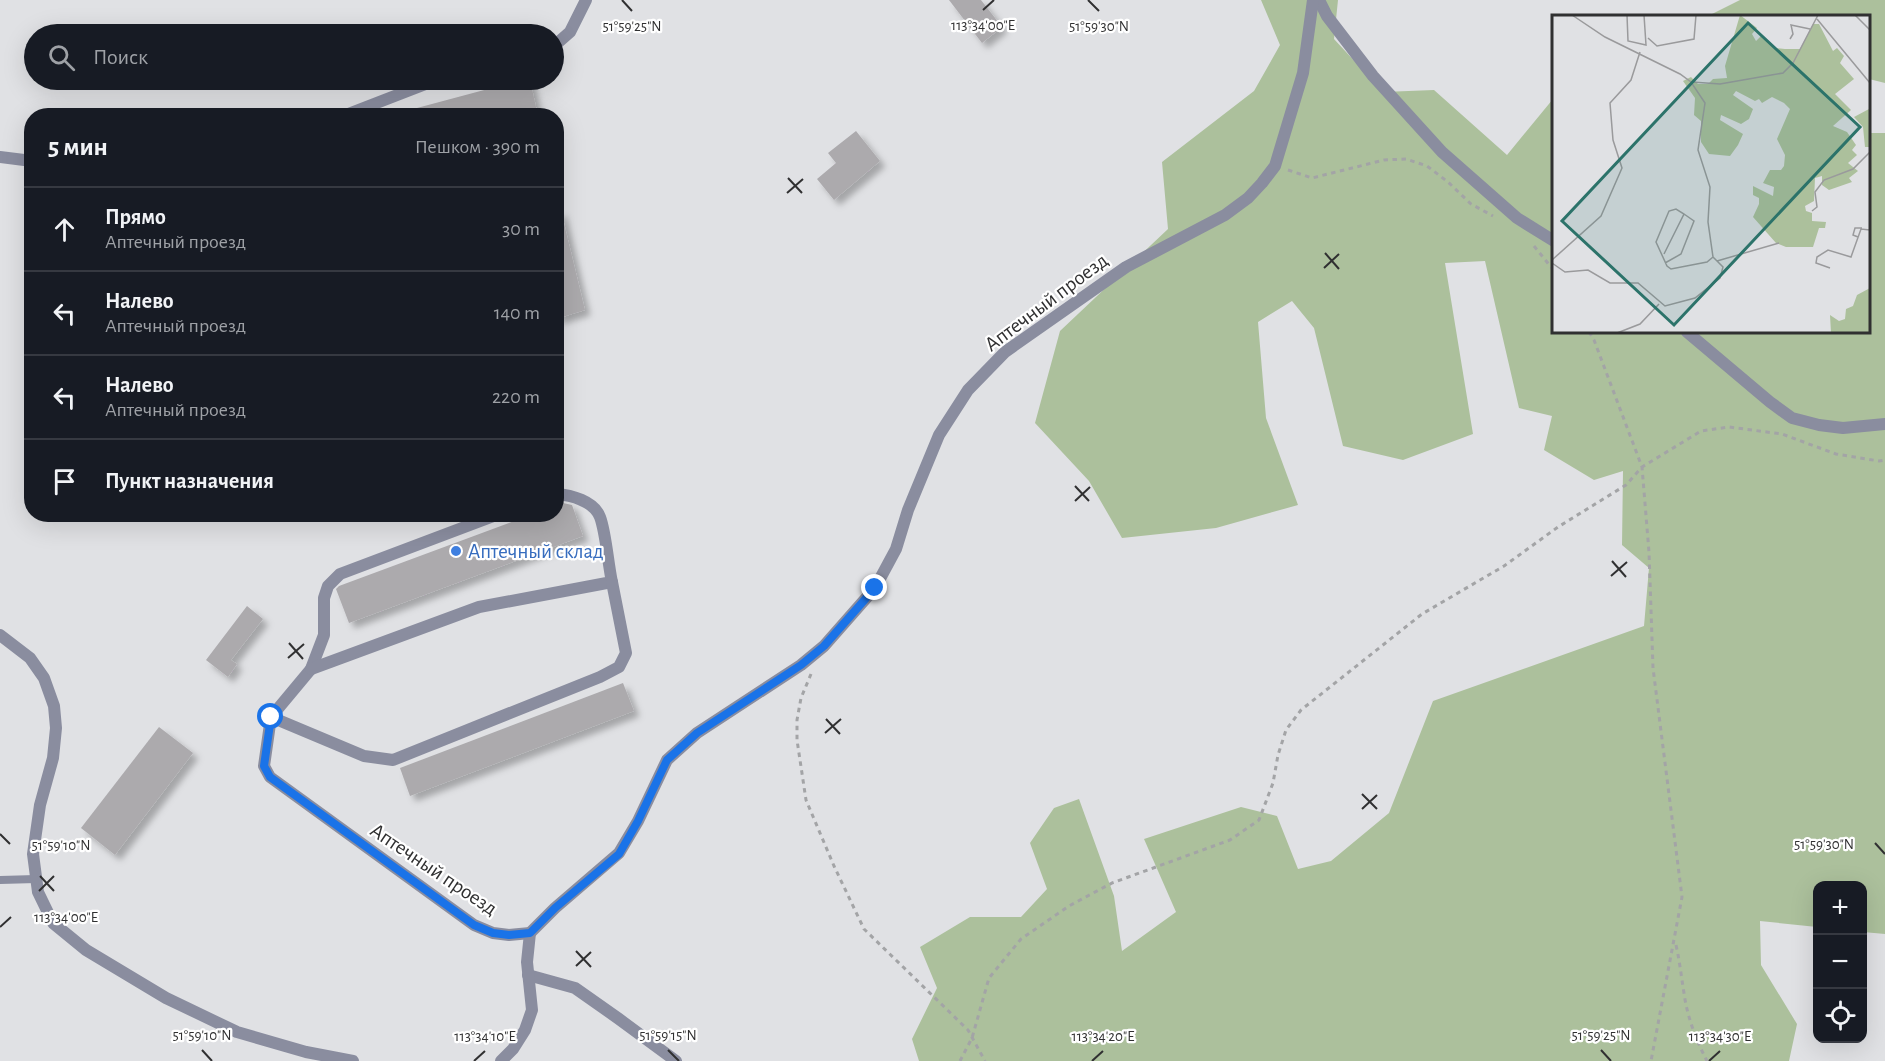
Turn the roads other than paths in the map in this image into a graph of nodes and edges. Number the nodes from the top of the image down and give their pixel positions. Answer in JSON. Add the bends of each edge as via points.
{"nodes":[{"id":1,"x":586,"y":0,"type":"edge"},
{"id":2,"x":1313,"y":0,"type":"edge"},
{"id":3,"x":1319,"y":0,"type":"edge"},
{"id":4,"x":564,"y":38,"type":"edge"},
{"id":5,"x":410,"y":90,"type":"edge"},
{"id":6,"x":364,"y":108,"type":"edge"},
{"id":7,"x":0,"y":157,"type":"edge"},
{"id":8,"x":24,"y":160,"type":"edge"},
{"id":9,"x":1552,"y":241,"type":"edge"},
{"id":10,"x":1688,"y":333,"type":"edge"},
{"id":11,"x":1885,"y":424,"type":"edge"},
{"id":12,"x":564,"y":495,"type":"edge"},
{"id":13,"x":478,"y":522,"type":"edge"},
{"id":14,"x":612,"y":582,"type":"junction"},
{"id":15,"x":0,"y":635,"type":"edge"},
{"id":16,"x":311,"y":669,"type":"junction"},
{"id":17,"x":271,"y":717,"type":"junction"},
{"id":18,"x":36,"y":879,"type":"junction"},
{"id":19,"x":0,"y":880,"type":"edge"},
{"id":20,"x":530,"y":933,"type":"junction"},
{"id":21,"x":528,"y":975,"type":"junction"},
{"id":22,"x":353,"y":1061,"type":"edge"},
{"id":23,"x":501,"y":1061,"type":"edge"},
{"id":24,"x":676,"y":1061,"type":"edge"}],
"edges":[{"from":1,"to":4,"type":"street"},
{"from":2,"to":20,"type":"street","name":"Аптечный проезд","via":[[1303,73],[1275,166],[1248,198],[1225,215],[1126,267],[998,359],[968,390],[939,435],[896,549],[875,588],[824,646],[801,665],[683,744],[667,760],[619,854]]},
{"from":3,"to":9,"type":"street","via":[[1373,76],[1442,152],[1517,218]]},
{"from":5,"to":6,"type":"street"},
{"from":7,"to":8,"type":"street"},
{"from":10,"to":11,"type":"street","via":[[1792,418],[1843,428]]},
{"from":12,"to":14,"type":"street","via":[[587,503],[600,515]]},
{"from":13,"to":16,"type":"street","via":[[340,574],[328,586],[324,598],[324,635]]},
{"from":14,"to":16,"type":"street","via":[[479,607]]},
{"from":14,"to":17,"type":"street","via":[[626,653],[619,667],[393,760],[364,756]]},
{"from":15,"to":18,"type":"street","via":[[30,658],[44,678],[54,706],[53,758],[40,805],[33,854]]},
{"from":16,"to":17,"type":"street"},
{"from":17,"to":20,"type":"street","name":"Аптечный проезд","via":[[264,766],[270,777],[474,925],[501,934]]},
{"from":18,"to":19,"type":"lane"},
{"from":18,"to":22,"type":"street","via":[[54,925],[86,950],[166,998],[237,1032]]},
{"from":20,"to":21,"type":"street"},
{"from":21,"to":23,"type":"street","via":[[532,1010],[525,1030]]},
{"from":21,"to":24,"type":"street","via":[[575,988]]}]}
